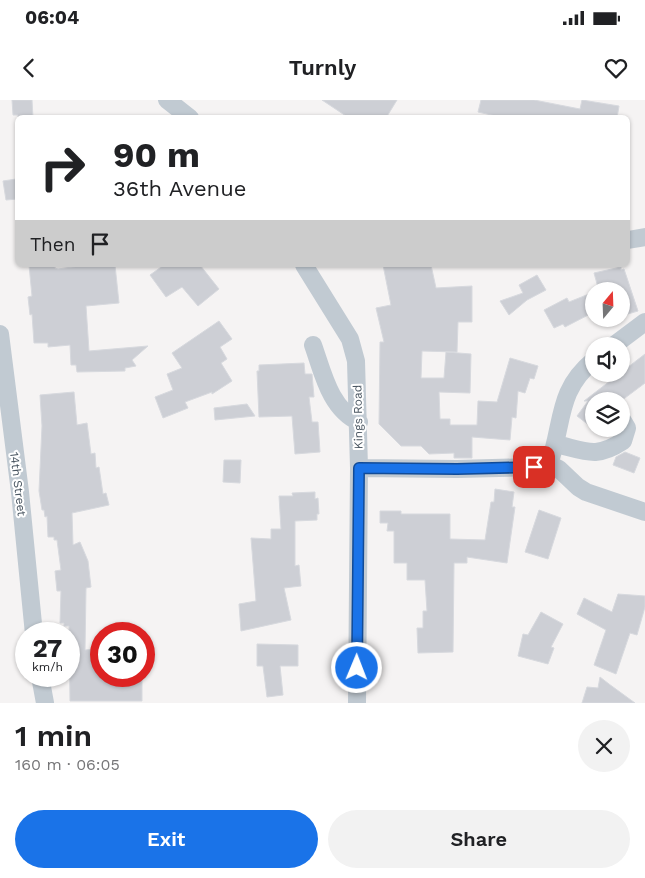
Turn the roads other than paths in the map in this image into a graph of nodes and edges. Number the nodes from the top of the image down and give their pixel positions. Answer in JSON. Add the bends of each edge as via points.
{"nodes":[{"id":1,"x":167,"y":100,"type":"edge"},
{"id":2,"x":186,"y":115,"type":"edge"},
{"id":3,"x":645,"y":237,"type":"edge"},
{"id":4,"x":630,"y":240,"type":"edge"},
{"id":5,"x":305,"y":267,"type":"edge"},
{"id":6,"x":645,"y":322,"type":"edge"},
{"id":7,"x":0,"y":334,"type":"edge"},
{"id":8,"x":638,"y":335,"type":"edge"},
{"id":9,"x":313,"y":345,"type":"dead end"},
{"id":10,"x":585,"y":367,"type":"edge"},
{"id":11,"x":359,"y":422,"type":"junction"},
{"id":12,"x":625,"y":437,"type":"edge"},
{"id":13,"x":556,"y":444,"type":"junction"},
{"id":14,"x":550,"y":464,"type":"junction"},
{"id":15,"x":359,"y":468,"type":"junction"},
{"id":16,"x":645,"y":512,"type":"edge"},
{"id":17,"x":33,"y":622,"type":"edge"},
{"id":18,"x":42,"y":687,"type":"edge"},
{"id":19,"x":45,"y":703,"type":"edge"},
{"id":20,"x":357,"y":703,"type":"edge"}],
"edges":[{"from":1,"to":2,"type":"street"},
{"from":3,"to":4,"type":"street"},
{"from":5,"to":11,"type":"street","name":"Kings Road","via":[[350,339],[356,361]]},
{"from":6,"to":8,"type":"street"},
{"from":7,"to":17,"type":"street","name":"14th Street"},
{"from":9,"to":11,"type":"street","via":[[338,406],[348,417]]},
{"from":10,"to":13,"type":"street","via":[[568,389]]},
{"from":11,"to":15,"type":"street","name":"Kings Road"},
{"from":12,"to":13,"type":"street","via":[[624,441],[596,453]]},
{"from":13,"to":14,"type":"street"},
{"from":14,"to":15,"type":"street","via":[[457,469]]},
{"from":14,"to":16,"type":"street","via":[[586,492]]},
{"from":15,"to":20,"type":"street","name":"Kings Road"},
{"from":18,"to":19,"type":"street"}]}
